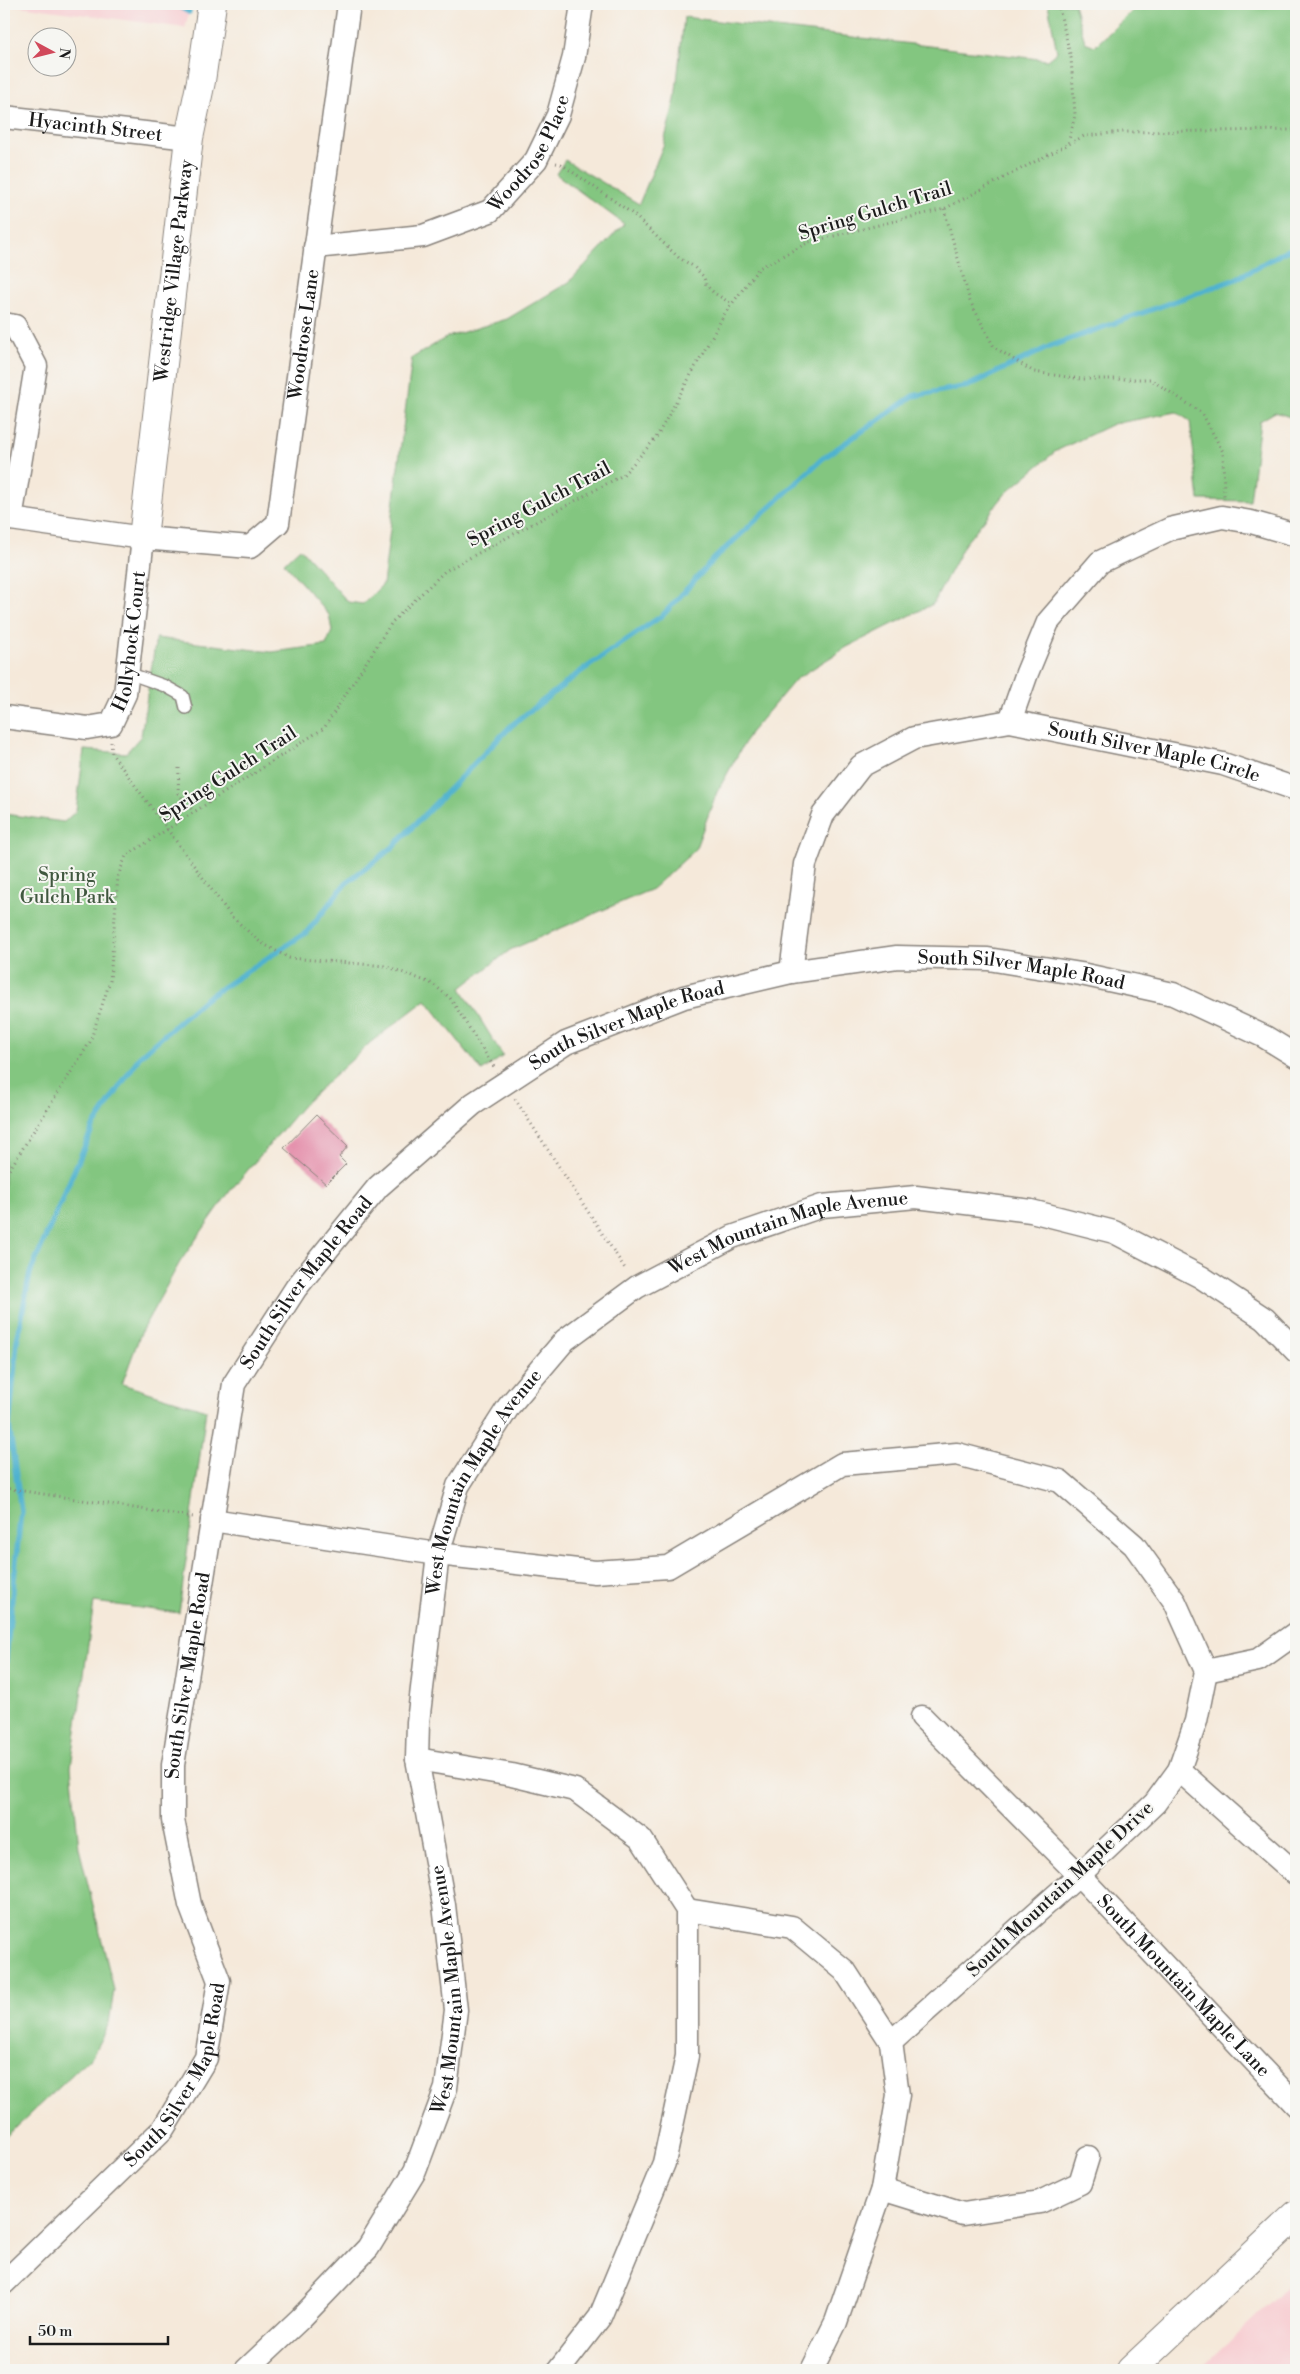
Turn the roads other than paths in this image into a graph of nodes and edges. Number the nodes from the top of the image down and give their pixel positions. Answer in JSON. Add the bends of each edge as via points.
{"nodes":[{"id":1,"x":212,"y":4,"type":"edge"},
{"id":2,"x":349,"y":4,"type":"edge"},
{"id":3,"x":582,"y":4,"type":"edge"},
{"id":4,"x":4,"y":117,"type":"edge"},
{"id":5,"x":189,"y":138,"type":"junction"},
{"id":6,"x":315,"y":247,"type":"junction"},
{"id":7,"x":4,"y":324,"type":"edge"},
{"id":8,"x":8,"y":519,"type":"edge"},
{"id":9,"x":1296,"y":535,"type":"edge"},
{"id":10,"x":143,"y":538,"type":"junction"},
{"id":11,"x":128,"y":673,"type":"junction"},
{"id":12,"x":186,"y":708,"type":"dead end"},
{"id":13,"x":4,"y":717,"type":"edge"},
{"id":14,"x":1010,"y":721,"type":"junction"},
{"id":15,"x":1296,"y":788,"type":"edge"},
{"id":16,"x":791,"y":972,"type":"junction"},
{"id":17,"x":1296,"y":1056,"type":"edge"},
{"id":18,"x":1296,"y":1351,"type":"edge"},
{"id":19,"x":212,"y":1520,"type":"junction"},
{"id":20,"x":438,"y":1554,"type":"junction"},
{"id":21,"x":1296,"y":1634,"type":"edge"},
{"id":22,"x":1206,"y":1671,"type":"junction"},
{"id":23,"x":922,"y":1718,"type":"dead end"},
{"id":24,"x":417,"y":1759,"type":"junction"},
{"id":25,"x":1179,"y":1770,"type":"junction"},
{"id":26,"x":1296,"y":1874,"type":"edge"},
{"id":27,"x":1079,"y":1875,"type":"junction"},
{"id":28,"x":687,"y":1910,"type":"junction"},
{"id":29,"x":891,"y":2042,"type":"junction"},
{"id":30,"x":1296,"y":2105,"type":"edge"},
{"id":31,"x":1088,"y":2156,"type":"dead end"},
{"id":32,"x":882,"y":2189,"type":"junction"},
{"id":33,"x":1296,"y":2215,"type":"edge"},
{"id":34,"x":4,"y":2283,"type":"edge"},
{"id":35,"x":246,"y":2370,"type":"edge"},
{"id":36,"x":559,"y":2370,"type":"edge"},
{"id":37,"x":812,"y":2370,"type":"edge"},
{"id":38,"x":1131,"y":2370,"type":"edge"}],
"edges":[{"from":1,"to":5,"type":"street","name":"Westridge Village Parkway","via":[[202,81]]},
{"from":2,"to":6,"type":"street","name":"Woodrose Lane"},
{"from":3,"to":6,"type":"street","name":"Woodrose Place","via":[[574,57],[558,115],[536,160],[490,211],[423,236]]},
{"from":4,"to":5,"type":"street","name":"Hyacinth Street"},
{"from":5,"to":10,"type":"street","name":"Westridge Village Parkway"},
{"from":6,"to":10,"type":"street","name":"Woodrose Lane","via":[[278,523],[250,547]]},
{"from":7,"to":8,"type":"street","via":[[15,326],[36,366]]},
{"from":8,"to":10,"type":"street","name":"Woodrose Lane"},
{"from":9,"to":14,"type":"street","via":[[1222,517],[1170,530],[1100,562],[1048,622]]},
{"from":10,"to":11,"type":"street","name":"Hollyhock Court"},
{"from":11,"to":12,"type":"lane","via":[[165,686],[182,696]]},
{"from":11,"to":13,"type":"street","name":"Hollyhock Court","via":[[125,694],[111,724],[87,728]]},
{"from":14,"to":15,"type":"street","name":"South Silver Maple Circle","via":[[1223,764]]},
{"from":14,"to":16,"type":"street","name":"South Silver Maple Circle","via":[[914,738],[861,766],[823,815],[805,864]]},
{"from":16,"to":17,"type":"street","name":"South Silver Maple Road","via":[[897,957],[988,959],[1081,974],[1173,994],[1265,1037]]},
{"from":16,"to":19,"type":"street","name":"South Silver Maple Road","via":[[684,997],[566,1043],[473,1104],[378,1187],[296,1288],[234,1384]]},
{"from":18,"to":20,"type":"street","name":"West Mountain Maple Avenue","via":[[1265,1319],[1202,1277],[1114,1232],[1031,1211],[916,1197],[822,1206],[732,1237],[637,1287],[565,1340],[509,1406],[458,1486]]},
{"from":19,"to":20,"type":"street"},
{"from":19,"to":34,"type":"street","name":"South Silver Maple Road","via":[[173,1765],[173,1820],[190,1905],[219,1981],[206,2058],[163,2129]]},
{"from":20,"to":22,"type":"street","via":[[595,1572],[668,1567],[842,1464],[957,1454],[1060,1480],[1127,1538],[1176,1602]]},
{"from":20,"to":24,"type":"street","name":"West Mountain Maple Avenue","via":[[418,1722]]},
{"from":21,"to":22,"type":"street","via":[[1258,1660]]},
{"from":22,"to":25,"type":"street","name":"South Mountain Maple Drive","via":[[1196,1721]]},
{"from":23,"to":27,"type":"street","name":"South Mountain Maple Lane"},
{"from":24,"to":28,"type":"street","via":[[512,1775],[575,1790],[642,1840]]},
{"from":24,"to":35,"type":"street","name":"West Mountain Maple Avenue","via":[[444,1905],[456,2010],[446,2088],[415,2170],[368,2248]]},
{"from":25,"to":26,"type":"street"},
{"from":25,"to":27,"type":"street","name":"South Mountain Maple Drive","via":[[1155,1803]]},
{"from":27,"to":29,"type":"street","name":"South Mountain Maple Drive"},
{"from":27,"to":30,"type":"street","name":"South Mountain Maple Lane"},
{"from":28,"to":29,"type":"street","via":[[792,1927],[845,1971]]},
{"from":28,"to":36,"type":"street","via":[[687,2056],[664,2163],[600,2317]]},
{"from":29,"to":32,"type":"street","via":[[898,2095]]},
{"from":31,"to":32,"type":"street","via":[[1080,2183],[1040,2202],[963,2214]]},
{"from":32,"to":37,"type":"street","via":[[836,2322]]},
{"from":33,"to":38,"type":"street"}]}
